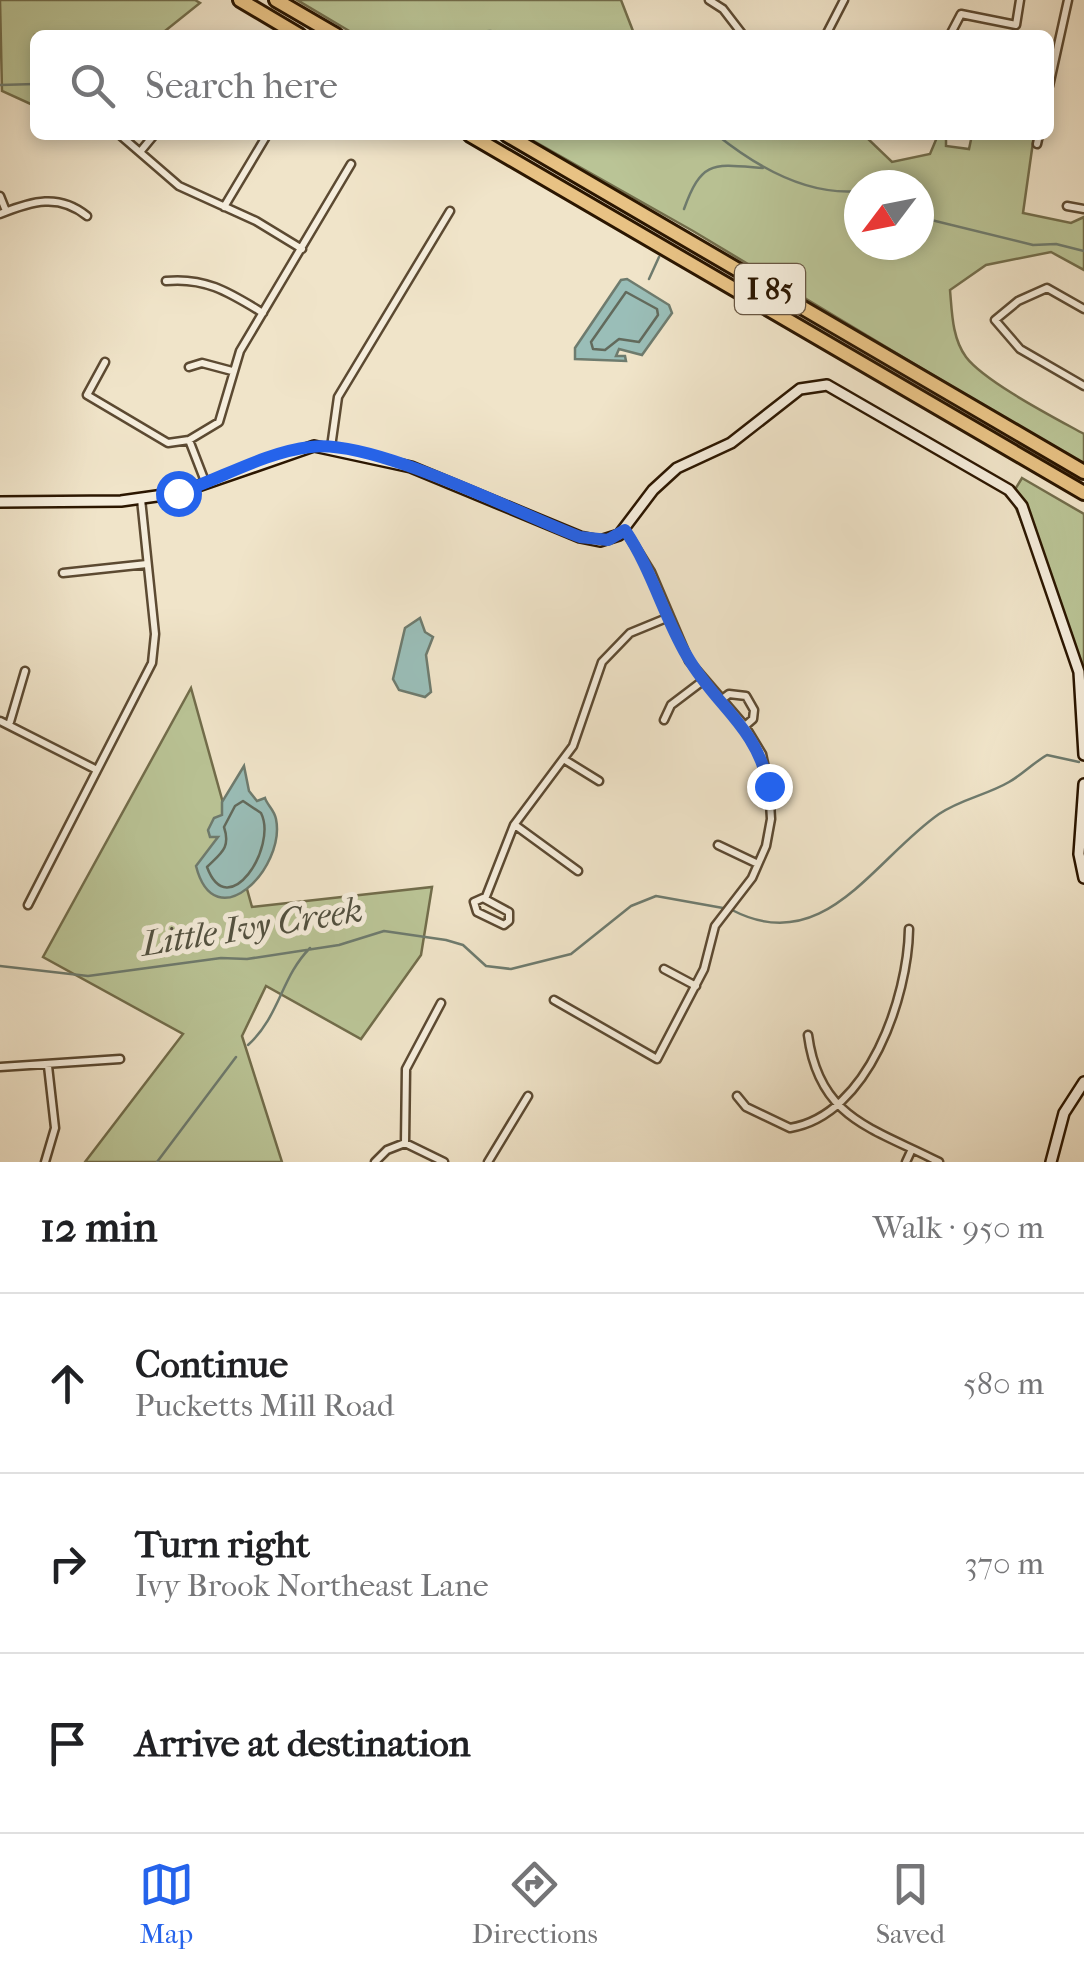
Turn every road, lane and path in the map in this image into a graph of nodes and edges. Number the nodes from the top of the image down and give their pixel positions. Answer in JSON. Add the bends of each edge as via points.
{"nodes":[{"id":1,"x":240,"y":0,"type":"edge"},
{"id":2,"x":276,"y":0,"type":"edge"},
{"id":3,"x":709,"y":0,"type":"edge"},
{"id":4,"x":844,"y":0,"type":"edge"},
{"id":5,"x":1020,"y":0,"type":"edge"},
{"id":6,"x":1068,"y":0,"type":"edge"},
{"id":7,"x":291,"y":30,"type":"edge"},
{"id":8,"x":327,"y":30,"type":"edge"},
{"id":9,"x":740,"y":30,"type":"edge"},
{"id":10,"x":829,"y":30,"type":"edge"},
{"id":11,"x":953,"y":30,"type":"edge"},
{"id":12,"x":1054,"y":63,"type":"edge"},
{"id":13,"x":126,"y":140,"type":"edge"},
{"id":14,"x":150,"y":140,"type":"edge"},
{"id":15,"x":264,"y":140,"type":"edge"},
{"id":16,"x":479,"y":140,"type":"edge"},
{"id":17,"x":517,"y":140,"type":"edge"},
{"id":18,"x":140,"y":152,"type":"junction"},
{"id":19,"x":351,"y":164,"type":"dead end"},
{"id":20,"x":0,"y":196,"type":"edge"},
{"id":21,"x":1067,"y":206,"type":"dead end"},
{"id":22,"x":224,"y":207,"type":"junction"},
{"id":23,"x":1084,"y":209,"type":"edge"},
{"id":24,"x":450,"y":211,"type":"dead end"},
{"id":25,"x":3,"y":212,"type":"edge"},
{"id":26,"x":87,"y":216,"type":"dead end"},
{"id":27,"x":302,"y":249,"type":"junction"},
{"id":28,"x":166,"y":281,"type":"dead end"},
{"id":29,"x":1084,"y":308,"type":"edge"},
{"id":30,"x":263,"y":313,"type":"junction"},
{"id":31,"x":105,"y":362,"type":"dead end"},
{"id":32,"x":189,"y":366,"type":"dead end"},
{"id":33,"x":232,"y":371,"type":"junction"},
{"id":34,"x":1084,"y":386,"type":"edge"},
{"id":35,"x":189,"y":440,"type":"junction"},
{"id":36,"x":330,"y":447,"type":"junction"},
{"id":37,"x":1084,"y":472,"type":"edge"},
{"id":38,"x":206,"y":484,"type":"junction"},
{"id":39,"x":1084,"y":493,"type":"edge"},
{"id":40,"x":141,"y":498,"type":"junction"},
{"id":41,"x":0,"y":502,"type":"edge"},
{"id":42,"x":625,"y":530,"type":"junction"},
{"id":43,"x":148,"y":564,"type":"junction"},
{"id":44,"x":63,"y":573,"type":"dead end"},
{"id":45,"x":669,"y":617,"type":"junction"},
{"id":46,"x":25,"y":670,"type":"dead end"},
{"id":47,"x":704,"y":680,"type":"junction"},
{"id":48,"x":721,"y":700,"type":"junction"},
{"id":49,"x":664,"y":720,"type":"dead end"},
{"id":50,"x":0,"y":721,"type":"edge"},
{"id":51,"x":10,"y":722,"type":"junction"},
{"id":52,"x":745,"y":726,"type":"junction"},
{"id":53,"x":1084,"y":755,"type":"edge"},
{"id":54,"x":565,"y":760,"type":"junction"},
{"id":55,"x":95,"y":769,"type":"junction"},
{"id":56,"x":598,"y":781,"type":"dead end"},
{"id":57,"x":1084,"y":784,"type":"edge"},
{"id":58,"x":514,"y":824,"type":"junction"},
{"id":59,"x":718,"y":845,"type":"dead end"},
{"id":60,"x":758,"y":864,"type":"junction"},
{"id":61,"x":578,"y":871,"type":"dead end"},
{"id":62,"x":1084,"y":878,"type":"edge"},
{"id":63,"x":485,"y":899,"type":"junction"},
{"id":64,"x":28,"y":905,"type":"dead end"},
{"id":65,"x":910,"y":928,"type":"dead end"},
{"id":66,"x":664,"y":969,"type":"dead end"},
{"id":67,"x":696,"y":986,"type":"junction"},
{"id":68,"x":554,"y":1000,"type":"dead end"},
{"id":69,"x":441,"y":1003,"type":"dead end"},
{"id":70,"x":808,"y":1035,"type":"dead end"},
{"id":71,"x":120,"y":1059,"type":"dead end"},
{"id":72,"x":48,"y":1066,"type":"junction"},
{"id":73,"x":0,"y":1068,"type":"edge"},
{"id":74,"x":1084,"y":1082,"type":"edge"},
{"id":75,"x":528,"y":1096,"type":"dead end"},
{"id":76,"x":737,"y":1096,"type":"dead end"},
{"id":77,"x":834,"y":1104,"type":"junction"},
{"id":78,"x":405,"y":1143,"type":"junction"},
{"id":79,"x":912,"y":1150,"type":"junction"},
{"id":80,"x":45,"y":1162,"type":"edge"},
{"id":81,"x":375,"y":1162,"type":"edge"},
{"id":82,"x":444,"y":1162,"type":"edge"},
{"id":83,"x":488,"y":1162,"type":"edge"},
{"id":84,"x":906,"y":1162,"type":"edge"},
{"id":85,"x":940,"y":1162,"type":"edge"},
{"id":86,"x":1051,"y":1162,"type":"edge"}],
"edges":[{"from":1,"to":7,"type":"highway"},
{"from":2,"to":8,"type":"highway"},
{"from":3,"to":9,"type":"street"},
{"from":4,"to":10,"type":"street"},
{"from":5,"to":11,"type":"street","via":[[1016,25],[961,14]]},
{"from":6,"to":12,"type":"street"},
{"from":13,"to":18,"type":"street"},
{"from":14,"to":18,"type":"street"},
{"from":15,"to":22,"type":"street"},
{"from":16,"to":39,"type":"highway","number":"I 85"},
{"from":17,"to":37,"type":"highway","number":"I 85"},
{"from":18,"to":22,"type":"street","via":[[179,186]]},
{"from":19,"to":27,"type":"street"},
{"from":20,"to":25,"type":"street"},
{"from":21,"to":23,"type":"street"},
{"from":22,"to":27,"type":"street"},
{"from":24,"to":36,"type":"street","via":[[338,397]]},
{"from":25,"to":26,"type":"street","via":[[48,199],[73,204]]},
{"from":27,"to":30,"type":"street"},
{"from":28,"to":30,"type":"street","via":[[208,283]]},
{"from":29,"to":34,"type":"street","via":[[1047,288],[995,320],[1020,350]]},
{"from":30,"to":33,"type":"street"},
{"from":31,"to":35,"type":"street","via":[[87,395],[168,443]]},
{"from":32,"to":33,"type":"street"},
{"from":33,"to":35,"type":"street","via":[[219,422]]},
{"from":35,"to":38,"type":"street"},
{"from":36,"to":38,"type":"street","via":[[295,449]]},
{"from":36,"to":42,"type":"street","via":[[411,467],[580,537],[608,540]]},
{"from":38,"to":40,"type":"street"},
{"from":40,"to":41,"type":"street"},
{"from":40,"to":43,"type":"street"},
{"from":42,"to":45,"type":"street"},
{"from":42,"to":53,"type":"street","via":[[677,468],[731,443],[800,389],[817,383],[838,390],[1009,490],[1022,506],[1079,672]]},
{"from":43,"to":44,"type":"street"},
{"from":43,"to":55,"type":"street","via":[[152,664]]},
{"from":45,"to":47,"type":"street"},
{"from":45,"to":54,"type":"street","via":[[612,647]]},
{"from":46,"to":51,"type":"street"},
{"from":47,"to":48,"type":"street"},
{"from":47,"to":49,"type":"street"},
{"from":48,"to":52,"type":"street"},
{"from":48,"to":52,"type":"street","via":[[746,696],[754,710]]},
{"from":50,"to":51,"type":"street"},
{"from":51,"to":55,"type":"street"},
{"from":52,"to":60,"type":"street","via":[[762,754],[769,786],[771,819]]},
{"from":54,"to":56,"type":"street"},
{"from":54,"to":58,"type":"street"},
{"from":55,"to":64,"type":"street"},
{"from":57,"to":62,"type":"street"},
{"from":58,"to":61,"type":"street"},
{"from":58,"to":63,"type":"street"},
{"from":59,"to":60,"type":"street"},
{"from":60,"to":67,"type":"street","via":[[715,926]]},
{"from":63,"to":63,"type":"street","via":[[474,902],[476,912],[510,922],[509,912]]},
{"from":65,"to":77,"type":"street","via":[[908,964],[885,1043]]},
{"from":66,"to":67,"type":"street"},
{"from":67,"to":68,"type":"street","via":[[658,1059]]},
{"from":69,"to":78,"type":"street","via":[[406,1069]]},
{"from":70,"to":77,"type":"street","via":[[816,1074]]},
{"from":71,"to":72,"type":"street"},
{"from":72,"to":73,"type":"street"},
{"from":72,"to":80,"type":"street","via":[[55,1128]]},
{"from":74,"to":86,"type":"street","via":[[1064,1113]]},
{"from":75,"to":83,"type":"street"},
{"from":76,"to":77,"type":"street","via":[[790,1128]]},
{"from":77,"to":79,"type":"street"},
{"from":78,"to":81,"type":"street"},
{"from":78,"to":82,"type":"street"},
{"from":79,"to":84,"type":"street"},
{"from":79,"to":85,"type":"street"}]}
